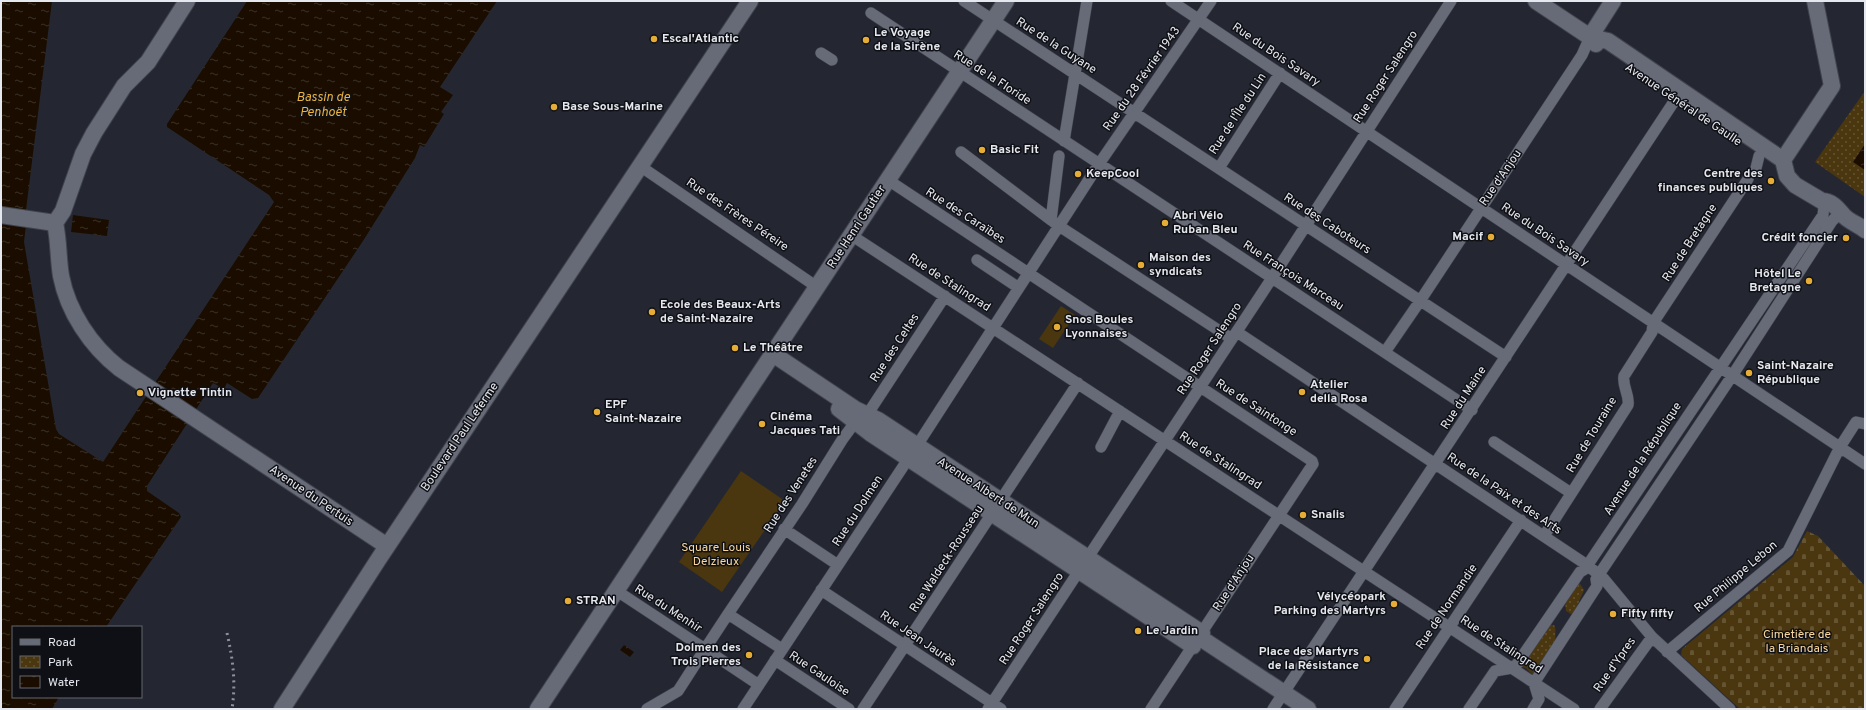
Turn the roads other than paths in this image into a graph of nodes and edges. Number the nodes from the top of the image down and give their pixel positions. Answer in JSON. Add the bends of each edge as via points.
{"nodes":[{"id":1,"x":187,"y":1,"type":"edge"},
{"id":2,"x":750,"y":1,"type":"edge"},
{"id":3,"x":964,"y":1,"type":"edge"},
{"id":4,"x":1006,"y":1,"type":"edge"},
{"id":5,"x":1087,"y":1,"type":"edge"},
{"id":6,"x":1171,"y":1,"type":"edge"},
{"id":7,"x":1211,"y":1,"type":"edge"},
{"id":8,"x":1451,"y":1,"type":"edge"},
{"id":9,"x":1536,"y":1,"type":"edge"},
{"id":10,"x":1613,"y":1,"type":"edge"},
{"id":11,"x":1815,"y":1,"type":"edge"},
{"id":12,"x":871,"y":14,"type":"dead end"},
{"id":13,"x":1199,"y":19,"type":"junction"},
{"id":14,"x":994,"y":20,"type":"junction"},
{"id":15,"x":1590,"y":37,"type":"junction"},
{"id":16,"x":821,"y":53,"type":"dead end"},
{"id":17,"x":832,"y":60,"type":"dead end"},
{"id":18,"x":959,"y":72,"type":"junction"},
{"id":19,"x":1280,"y":73,"type":"junction"},
{"id":20,"x":1076,"y":74,"type":"junction"},
{"id":21,"x":1675,"y":100,"type":"junction"},
{"id":22,"x":1134,"y":113,"type":"junction"},
{"id":23,"x":1367,"y":131,"type":"junction"},
{"id":24,"x":1064,"y":141,"type":"junction"},
{"id":25,"x":961,"y":152,"type":"dead end"},
{"id":26,"x":1059,"y":156,"type":"dead end"},
{"id":27,"x":1783,"y":160,"type":"junction"},
{"id":28,"x":640,"y":166,"type":"junction"},
{"id":29,"x":1097,"y":168,"type":"junction"},
{"id":30,"x":1219,"y":168,"type":"junction"},
{"id":31,"x":1748,"y":179,"type":"dead end"},
{"id":32,"x":888,"y":180,"type":"junction"},
{"id":33,"x":1823,"y":204,"type":"junction"},
{"id":34,"x":1481,"y":208,"type":"junction"},
{"id":35,"x":1,"y":215,"type":"edge"},
{"id":36,"x":1841,"y":215,"type":"junction"},
{"id":37,"x":55,"y":223,"type":"junction"},
{"id":38,"x":1055,"y":223,"type":"junction"},
{"id":39,"x":1306,"y":226,"type":"junction"},
{"id":40,"x":1865,"y":230,"type":"edge"},
{"id":41,"x":852,"y":235,"type":"junction"},
{"id":42,"x":977,"y":260,"type":"dead end"},
{"id":43,"x":1567,"y":265,"type":"junction"},
{"id":44,"x":1030,"y":271,"type":"junction"},
{"id":45,"x":1272,"y":278,"type":"junction"},
{"id":46,"x":817,"y":287,"type":"junction"},
{"id":47,"x":1019,"y":288,"type":"junction"},
{"id":48,"x":945,"y":296,"type":"junction"},
{"id":49,"x":1417,"y":299,"type":"junction"},
{"id":50,"x":1653,"y":323,"type":"junction"},
{"id":51,"x":994,"y":328,"type":"junction"},
{"id":52,"x":1234,"y":336,"type":"junction"},
{"id":53,"x":1383,"y":351,"type":"junction"},
{"id":54,"x":1506,"y":357,"type":"junction"},
{"id":55,"x":770,"y":358,"type":"junction"},
{"id":56,"x":1719,"y":367,"type":"junction"},
{"id":57,"x":1732,"y":376,"type":"junction"},
{"id":58,"x":1078,"y":383,"type":"junction"},
{"id":59,"x":1201,"y":387,"type":"junction"},
{"id":60,"x":1472,"y":410,"type":"junction"},
{"id":61,"x":1120,"y":411,"type":"junction"},
{"id":62,"x":862,"y":418,"type":"junction"},
{"id":63,"x":1865,"y":424,"type":"edge"},
{"id":64,"x":1166,"y":440,"type":"junction"},
{"id":65,"x":1494,"y":442,"type":"dead end"},
{"id":66,"x":1101,"y":447,"type":"dead end"},
{"id":67,"x":1840,"y":447,"type":"junction"},
{"id":68,"x":912,"y":452,"type":"junction"},
{"id":69,"x":1308,"y":458,"type":"joint"},
{"id":70,"x":1436,"y":464,"type":"junction"},
{"id":71,"x":1865,"y":464,"type":"edge"},
{"id":72,"x":1571,"y":493,"type":"junction"},
{"id":73,"x":996,"y":507,"type":"junction"},
{"id":74,"x":1276,"y":513,"type":"junction"},
{"id":75,"x":1521,"y":520,"type":"junction"},
{"id":76,"x":784,"y":529,"type":"junction"},
{"id":77,"x":1544,"y":536,"type":"junction"},
{"id":78,"x":387,"y":546,"type":"junction"},
{"id":79,"x":1084,"y":564,"type":"junction"},
{"id":80,"x":838,"y":565,"type":"junction"},
{"id":81,"x":1588,"y":565,"type":"junction"},
{"id":82,"x":1365,"y":571,"type":"junction"},
{"id":83,"x":1599,"y":574,"type":"junction"},
{"id":84,"x":821,"y":590,"type":"junction"},
{"id":85,"x":617,"y":591,"type":"junction"},
{"id":86,"x":728,"y":614,"type":"junction"},
{"id":87,"x":1449,"y":627,"type":"junction"},
{"id":88,"x":1652,"y":637,"type":"junction"},
{"id":89,"x":1198,"y":639,"type":"junction"},
{"id":90,"x":905,"y":646,"type":"junction"},
{"id":91,"x":705,"y":649,"type":"junction"},
{"id":92,"x":782,"y":649,"type":"junction"},
{"id":93,"x":1667,"y":652,"type":"junction"},
{"id":94,"x":775,"y":660,"type":"junction"},
{"id":95,"x":1512,"y":668,"type":"junction"},
{"id":96,"x":1534,"y":682,"type":"junction"},
{"id":97,"x":759,"y":685,"type":"junction"},
{"id":98,"x":1284,"y":693,"type":"junction"},
{"id":99,"x":994,"y":707,"type":"edge"},
{"id":100,"x":282,"y":709,"type":"edge"},
{"id":101,"x":538,"y":709,"type":"edge"},
{"id":102,"x":646,"y":709,"type":"edge"},
{"id":103,"x":743,"y":709,"type":"edge"},
{"id":104,"x":849,"y":709,"type":"edge"},
{"id":105,"x":863,"y":709,"type":"edge"},
{"id":106,"x":1151,"y":709,"type":"edge"},
{"id":107,"x":1273,"y":709,"type":"edge"},
{"id":108,"x":1308,"y":709,"type":"edge"},
{"id":109,"x":1395,"y":709,"type":"edge"},
{"id":110,"x":1469,"y":709,"type":"edge"},
{"id":111,"x":1533,"y":709,"type":"edge"},
{"id":112,"x":1574,"y":709,"type":"edge"},
{"id":113,"x":1600,"y":709,"type":"edge"},
{"id":114,"x":1730,"y":709,"type":"edge"}],
"edges":[{"from":1,"to":37,"type":"street","via":[[148,62],[124,86],[91,138],[63,211]]},
{"from":2,"to":28,"type":"street","name":"Boulevard Paul Leferme"},
{"from":3,"to":14,"type":"street","name":"Rue de la Guyane"},
{"from":4,"to":14,"type":"street","name":"Rue Henri Gautier"},
{"from":5,"to":20,"type":"street"},
{"from":6,"to":13,"type":"street","name":"Rue du Bois Savary"},
{"from":7,"to":13,"type":"street","name":"Rue du 28 Février 1943"},
{"from":8,"to":23,"type":"street","name":"Rue Roger Salengro"},
{"from":9,"to":15,"type":"street","name":"Avenue Général de Gaulle"},
{"from":10,"to":15,"type":"street","name":"Rue d'Anjou"},
{"from":11,"to":27,"type":"street","via":[[1832,86]]},
{"from":12,"to":18,"type":"street","name":"Rue de la Floride"},
{"from":13,"to":19,"type":"street","name":"Rue du Bois Savary"},
{"from":13,"to":22,"type":"street","name":"Rue du 28 Février 1943"},
{"from":14,"to":18,"type":"street","name":"Rue Henri Gautier"},
{"from":14,"to":20,"type":"street","name":"Rue de la Guyane"},
{"from":15,"to":21,"type":"street","name":"Avenue Général de Gaulle","via":[[1602,51]]},
{"from":15,"to":27,"type":"street","name":"Avenue Général de Gaulle","via":[[1608,41]]},
{"from":15,"to":34,"type":"street","name":"Rue d'Anjou","via":[[1581,57]]},
{"from":16,"to":17,"type":"street"},
{"from":18,"to":24,"type":"street","name":"Rue de la Floride"},
{"from":18,"to":32,"type":"street","name":"Rue Henri Gautier","via":[[920,127]]},
{"from":19,"to":23,"type":"street","name":"Rue du Bois Savary"},
{"from":19,"to":30,"type":"street","name":"Rue de l'Île du Lin"},
{"from":20,"to":22,"type":"street","name":"Rue de la Guyane"},
{"from":20,"to":24,"type":"street"},
{"from":21,"to":27,"type":"street","name":"Avenue Général de Gaulle","via":[[1758,162]]},
{"from":21,"to":43,"type":"street","name":"Rue du Maine"},
{"from":22,"to":29,"type":"street","name":"Rue du 28 Février 1943"},
{"from":22,"to":30,"type":"street","name":"Rue des Caboteurs"},
{"from":23,"to":34,"type":"street","name":"Rue du Bois Savary"},
{"from":23,"to":39,"type":"street","name":"Rue Roger Salengro"},
{"from":24,"to":29,"type":"street","name":"Rue de la Floride"},
{"from":25,"to":38,"type":"street","name":"Rue de la Paix et des Arts"},
{"from":26,"to":38,"type":"street"},
{"from":27,"to":33,"type":"street","via":[[1787,176]]},
{"from":28,"to":46,"type":"street","name":"Rue des Frères Péreire"},
{"from":28,"to":78,"type":"street","name":"Boulevard Paul Leferme"},
{"from":29,"to":38,"type":"street","name":"Rue du 28 Février 1943"},
{"from":29,"to":45,"type":"street","name":"Rue François Marceau"},
{"from":30,"to":39,"type":"street","name":"Rue des Caboteurs"},
{"from":31,"to":50,"type":"street","name":"Rue de Bretagne"},
{"from":32,"to":41,"type":"street","name":"Rue Henri Gautier"},
{"from":32,"to":44,"type":"street","name":"Rue des Caraïbes"},
{"from":33,"to":36,"type":"street","via":[[1827,201],[1841,211]]},
{"from":33,"to":56,"type":"street","name":"Avenue de la République","via":[[1823,215]]},
{"from":34,"to":43,"type":"street","name":"Rue du Bois Savary"},
{"from":34,"to":49,"type":"street","name":"Rue d'Anjou"},
{"from":35,"to":37,"type":"street"},
{"from":36,"to":40,"type":"street"},
{"from":36,"to":57,"type":"street","via":[[1832,221]]},
{"from":37,"to":78,"type":"street","name":"Avenue du Pertuis","via":[[62,278],[71,306],[82,327],[105,357]]},
{"from":38,"to":44,"type":"street","name":"Rue du Dolmen"},
{"from":38,"to":52,"type":"street","name":"Rue de la Paix et des Arts"},
{"from":39,"to":45,"type":"street","name":"Rue Roger Salengro"},
{"from":39,"to":49,"type":"street","name":"Rue des Caboteurs"},
{"from":41,"to":46,"type":"street","name":"Rue Henri Gautier"},
{"from":41,"to":48,"type":"street","name":"Rue de Stalingrad"},
{"from":42,"to":47,"type":"street"},
{"from":43,"to":50,"type":"street","name":"Rue du Bois Savary"},
{"from":43,"to":54,"type":"street","name":"Rue du Maine"},
{"from":44,"to":47,"type":"street","name":"Rue du Dolmen"},
{"from":44,"to":59,"type":"street","name":"Rue de Saintonge"},
{"from":45,"to":52,"type":"street","name":"Rue Roger Salengro"},
{"from":45,"to":53,"type":"street","name":"Rue François Marceau"},
{"from":46,"to":55,"type":"street","name":"Rue Henri Gautier"},
{"from":47,"to":51,"type":"street","name":"Rue du Dolmen"},
{"from":48,"to":51,"type":"street","name":"Rue de Stalingrad"},
{"from":48,"to":62,"type":"street","name":"Rue des Celtes"},
{"from":49,"to":53,"type":"street","name":"Rue d'Anjou"},
{"from":49,"to":54,"type":"street","name":"Rue des Caboteurs"},
{"from":50,"to":56,"type":"street","name":"Rue du Bois Savary"},
{"from":50,"to":72,"type":"street","name":"Rue de Touraine","via":[[1652,332],[1624,376],[1628,405]]},
{"from":51,"to":58,"type":"street","name":"Rue de Stalingrad"},
{"from":51,"to":68,"type":"street","name":"Rue du Dolmen"},
{"from":52,"to":59,"type":"street","name":"Rue Roger Salengro"},
{"from":52,"to":70,"type":"street","name":"Rue de la Paix et des Arts"},
{"from":53,"to":60,"type":"street","name":"Rue François Marceau"},
{"from":54,"to":60,"type":"street","name":"Rue du Maine"},
{"from":55,"to":62,"type":"street","name":"Avenue Albert de Mun","via":[[850,416]]},
{"from":55,"to":85,"type":"street","name":"Rue Henri Gautier"},
{"from":56,"to":57,"type":"street","name":"Rue du Bois Savary"},
{"from":56,"to":81,"type":"street","name":"Avenue de la République"},
{"from":57,"to":67,"type":"street","name":"Rue du Bois Savary"},
{"from":57,"to":83,"type":"street"},
{"from":58,"to":61,"type":"street","name":"Rue de Stalingrad"},
{"from":58,"to":73,"type":"street","name":"Rue Waldeck-Rousseau"},
{"from":59,"to":64,"type":"street","name":"Rue Roger Salengro"},
{"from":59,"to":69,"type":"street","name":"Rue de Saintonge"},
{"from":60,"to":70,"type":"street","name":"Rue du Maine"},
{"from":61,"to":64,"type":"street","name":"Rue de Stalingrad"},
{"from":61,"to":66,"type":"street"},
{"from":62,"to":68,"type":"street","name":"Avenue Albert de Mun"},
{"from":62,"to":76,"type":"street","name":"Rue des Venetes"},
{"from":63,"to":67,"type":"street","name":"Rue Philippe Lebon","via":[[1856,422]]},
{"from":64,"to":74,"type":"street","name":"Rue de Stalingrad"},
{"from":64,"to":79,"type":"street","name":"Rue Roger Salengro"},
{"from":65,"to":72,"type":"street"},
{"from":67,"to":71,"type":"street","name":"Rue du Bois Savary"},
{"from":67,"to":93,"type":"street","name":"Rue Philippe Lebon","via":[[1788,551]]},
{"from":68,"to":73,"type":"street","name":"Avenue Albert de Mun"},
{"from":68,"to":80,"type":"street","name":"Rue du Dolmen"},
{"from":69,"to":74,"type":"street","name":"Rue d'Anjou","via":[[1313,464]]},
{"from":70,"to":75,"type":"street","name":"Rue de la Paix et des Arts"},
{"from":70,"to":82,"type":"street","name":"Rue du Maine"},
{"from":72,"to":77,"type":"street","name":"Rue de Touraine"},
{"from":73,"to":79,"type":"street","name":"Avenue Albert de Mun"},
{"from":73,"to":90,"type":"street","name":"Rue Waldeck-Rousseau"},
{"from":74,"to":82,"type":"street","name":"Rue de Stalingrad"},
{"from":74,"to":89,"type":"street","name":"Rue d'Anjou"},
{"from":75,"to":77,"type":"street","name":"Rue de la Paix et des Arts"},
{"from":75,"to":87,"type":"street","name":"Rue de Normandie"},
{"from":76,"to":80,"type":"street"},
{"from":76,"to":86,"type":"street","name":"Rue des Venetes"},
{"from":77,"to":81,"type":"street","name":"Rue de la Paix et des Arts"},
{"from":78,"to":100,"type":"street","name":"Boulevard Paul Leferme"},
{"from":79,"to":89,"type":"street","name":"Avenue Albert de Mun"},
{"from":79,"to":99,"type":"street","name":"Rue Roger Salengro"},
{"from":80,"to":84,"type":"street","name":"Rue du Dolmen"},
{"from":81,"to":83,"type":"street","name":"Rue de la Paix et des Arts"},
{"from":81,"to":95,"type":"street","name":"Avenue de la République","via":[[1580,572]]},
{"from":82,"to":87,"type":"street","name":"Rue de Stalingrad"},
{"from":82,"to":98,"type":"street","name":"Rue du Maine"},
{"from":83,"to":88,"type":"street","name":"Rue de la Paix et des Arts"},
{"from":83,"to":96,"type":"street","via":[[1596,579],[1597,586]]},
{"from":84,"to":90,"type":"street","name":"Rue Jean Jaurès"},
{"from":84,"to":92,"type":"street","name":"Rue du Dolmen"},
{"from":85,"to":91,"type":"street","name":"Rue du Menhir"},
{"from":85,"to":101,"type":"street","name":"Rue Henri Gautier"},
{"from":86,"to":91,"type":"street","name":"Rue des Venetes"},
{"from":86,"to":92,"type":"street"},
{"from":87,"to":95,"type":"street","name":"Rue de Stalingrad"},
{"from":87,"to":109,"type":"street","name":"Rue de Normandie"},
{"from":88,"to":93,"type":"street","name":"Rue de la Paix et des Arts"},
{"from":88,"to":113,"type":"street","name":"Rue d'Ypres"},
{"from":89,"to":98,"type":"street","name":"Avenue Albert de Mun"},
{"from":89,"to":106,"type":"street","name":"Rue d'Anjou"},
{"from":90,"to":99,"type":"street","name":"Rue Jean Jaurès"},
{"from":90,"to":105,"type":"street","name":"Rue Waldeck-Rousseau"},
{"from":91,"to":97,"type":"street","name":"Rue du Menhir"},
{"from":91,"to":102,"type":"street","name":"Rue des Venetes","via":[[678,691]]},
{"from":92,"to":94,"type":"street","name":"Rue du Dolmen"},
{"from":93,"to":114,"type":"street","name":"Rue de la Paix et des Arts"},
{"from":94,"to":97,"type":"street","name":"Rue du Dolmen"},
{"from":94,"to":104,"type":"street","name":"Rue Gauloise"},
{"from":95,"to":96,"type":"street","name":"Rue de Stalingrad"},
{"from":95,"to":110,"type":"street","via":[[1495,670]]},
{"from":96,"to":111,"type":"street","via":[[1539,699]]},
{"from":96,"to":112,"type":"street","name":"Rue de Stalingrad"},
{"from":97,"to":103,"type":"street","name":"Rue du Dolmen"},
{"from":98,"to":107,"type":"street","name":"Rue du Maine"},
{"from":98,"to":108,"type":"street","name":"Avenue Albert de Mun"}]}
